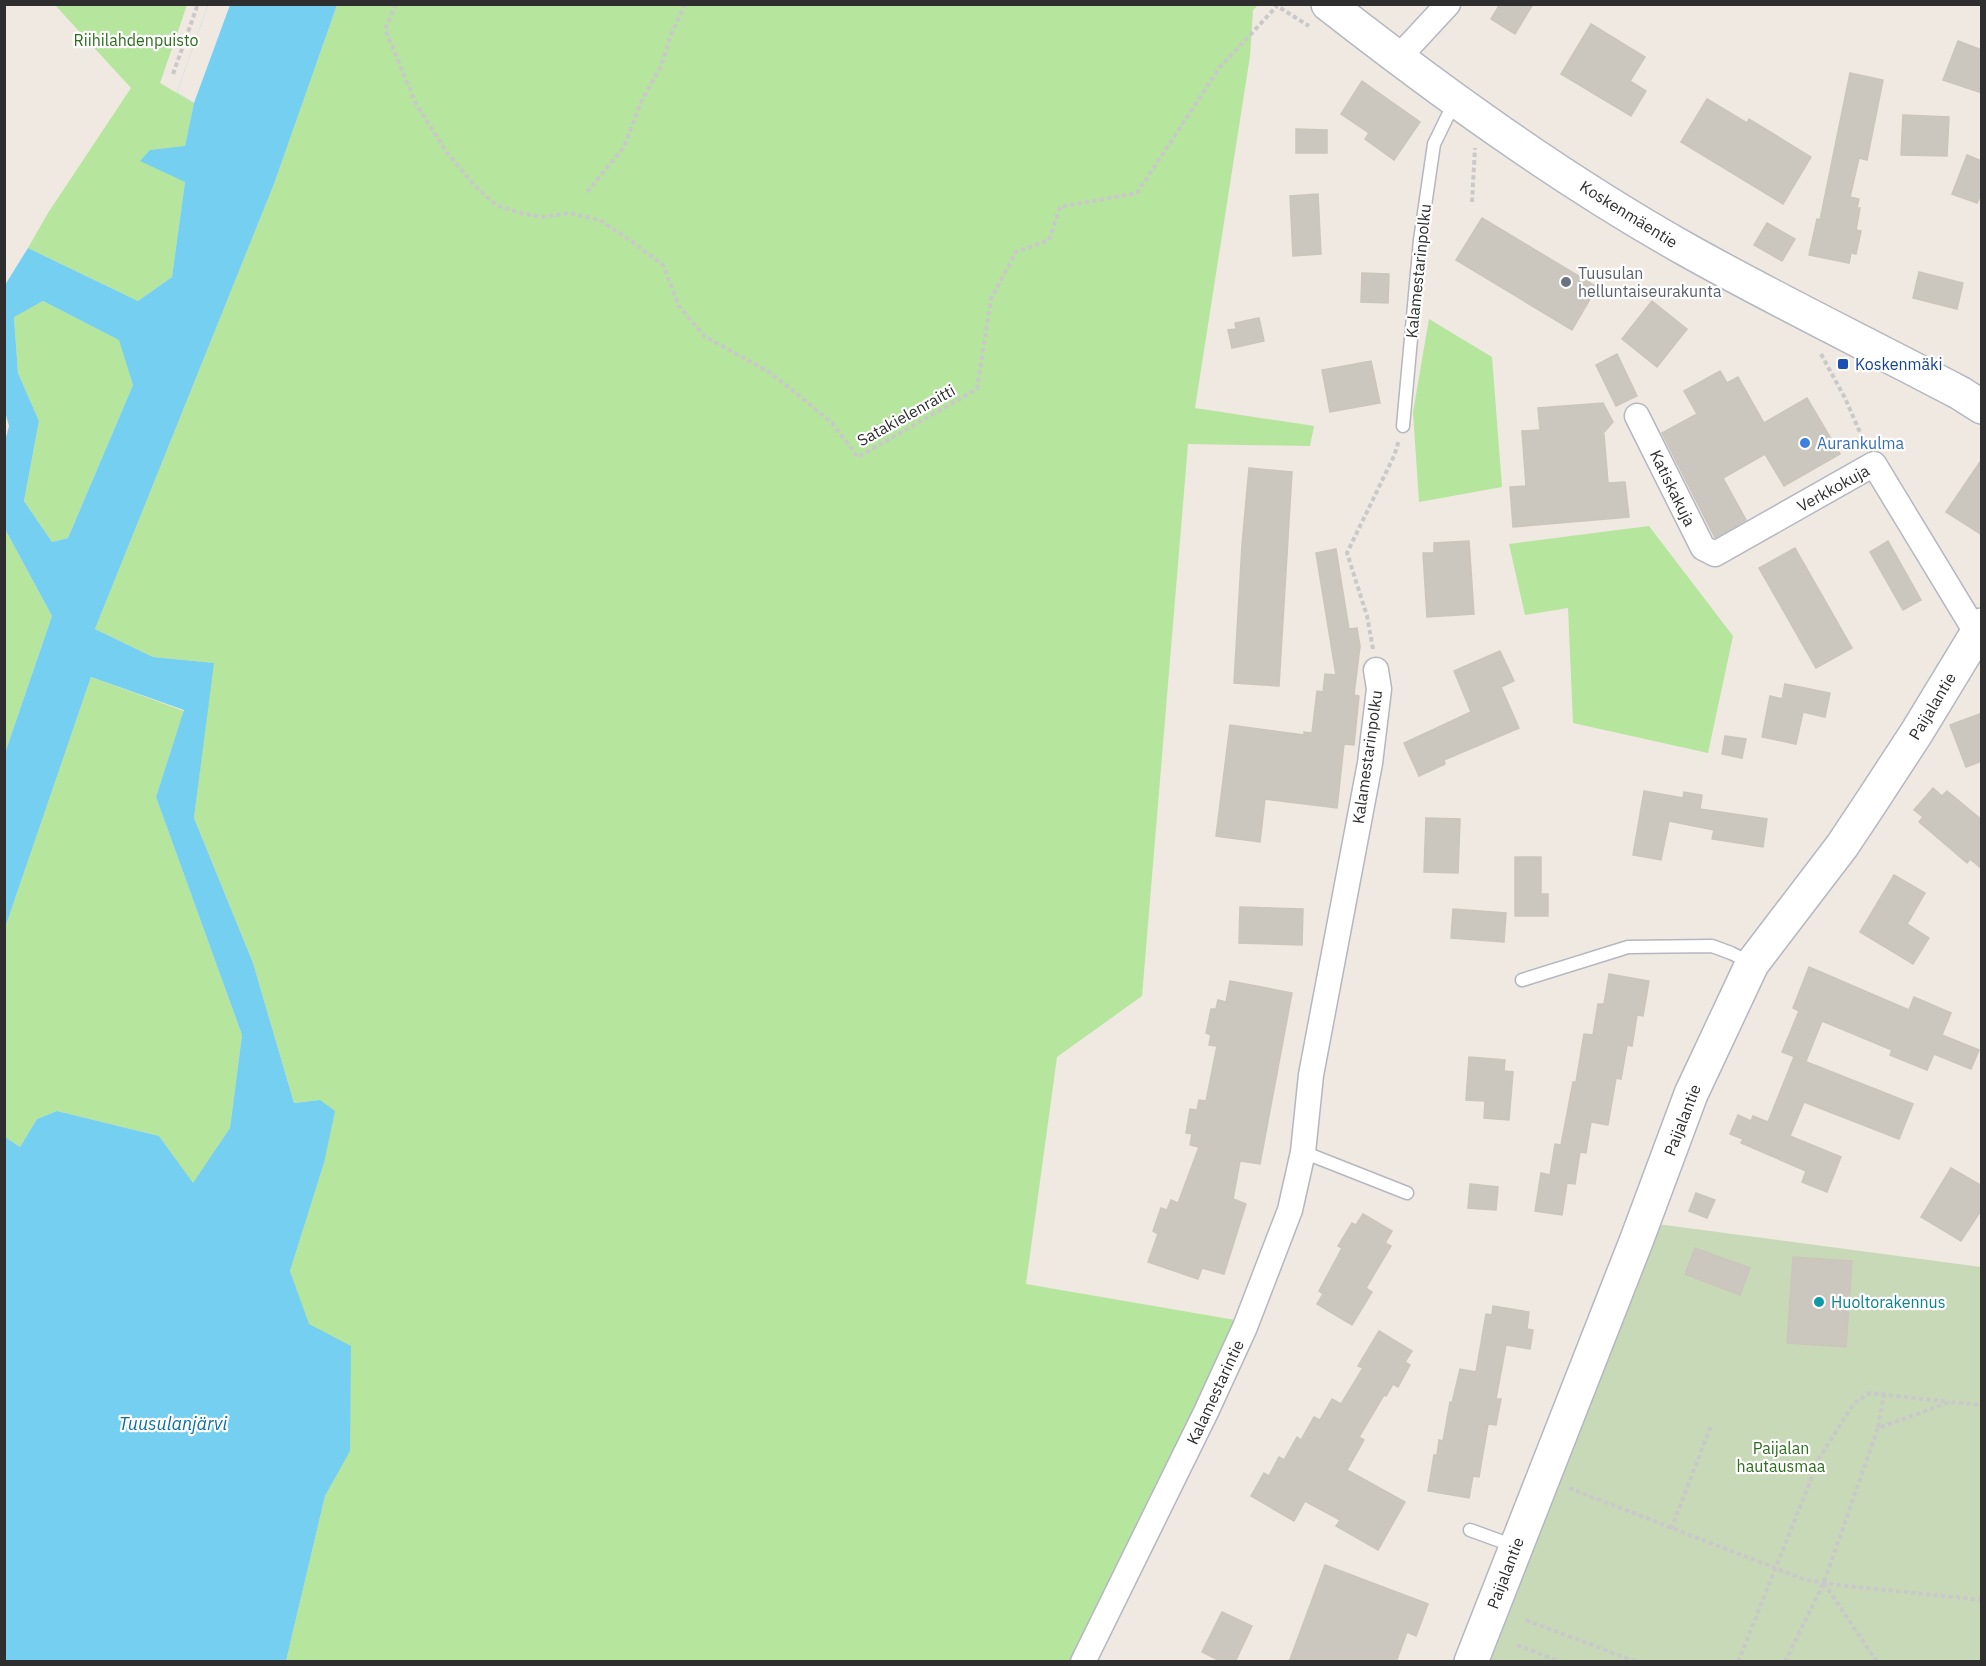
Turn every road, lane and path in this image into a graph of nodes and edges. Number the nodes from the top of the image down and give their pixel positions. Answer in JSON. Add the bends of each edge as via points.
{"nodes":[{"id":1,"x":198,"y":4,"type":"edge"},
{"id":2,"x":396,"y":4,"type":"edge"},
{"id":3,"x":684,"y":4,"type":"edge"},
{"id":4,"x":1328,"y":4,"type":"edge"},
{"id":5,"x":1448,"y":4,"type":"edge"},
{"id":6,"x":1277,"y":6,"type":"dead end"},
{"id":7,"x":1398,"y":58,"type":"junction"},
{"id":8,"x":173,"y":74,"type":"dead end"},
{"id":9,"x":1455,"y":100,"type":"junction"},
{"id":10,"x":1475,"y":146,"type":"dead end"},
{"id":11,"x":587,"y":192,"type":"dead end"},
{"id":12,"x":1472,"y":202,"type":"dead end"},
{"id":13,"x":1821,"y":353,"type":"dead end"},
{"id":14,"x":1982,"y":407,"type":"edge"},
{"id":15,"x":1637,"y":416,"type":"dead end"},
{"id":16,"x":1403,"y":426,"type":"joint"},
{"id":17,"x":1874,"y":464,"type":"junction"},
{"id":18,"x":1715,"y":554,"type":"joint"},
{"id":19,"x":1980,"y":633,"type":"edge"},
{"id":20,"x":1376,"y":670,"type":"joint"},
{"id":21,"x":1752,"y":964,"type":"junction"},
{"id":22,"x":1522,"y":980,"type":"dead end"},
{"id":23,"x":1308,"y":1108,"type":"joint"},
{"id":24,"x":1302,"y":1152,"type":"junction"},
{"id":25,"x":1407,"y":1193,"type":"dead end"},
{"id":26,"x":1884,"y":1394,"type":"junction"},
{"id":27,"x":1950,"y":1402,"type":"junction"},
{"id":28,"x":1982,"y":1405,"type":"edge"},
{"id":29,"x":1711,"y":1426,"type":"dead end"},
{"id":30,"x":1878,"y":1428,"type":"junction"},
{"id":31,"x":1542,"y":1477,"type":"junction"},
{"id":32,"x":1671,"y":1529,"type":"junction"},
{"id":33,"x":1470,"y":1530,"type":"dead end"},
{"id":34,"x":1515,"y":1547,"type":"junction"},
{"id":35,"x":1774,"y":1569,"type":"junction"},
{"id":36,"x":1824,"y":1582,"type":"junction"},
{"id":37,"x":1982,"y":1599,"type":"edge"},
{"id":38,"x":1526,"y":1620,"type":"dead end"},
{"id":39,"x":1517,"y":1645,"type":"dead end"},
{"id":40,"x":1083,"y":1662,"type":"edge"},
{"id":41,"x":1471,"y":1662,"type":"edge"},
{"id":42,"x":1562,"y":1662,"type":"edge"},
{"id":43,"x":1637,"y":1662,"type":"edge"},
{"id":44,"x":1738,"y":1662,"type":"edge"},
{"id":45,"x":1785,"y":1662,"type":"edge"},
{"id":46,"x":1877,"y":1662,"type":"edge"}],
"edges":[{"from":1,"to":8,"type":"path"},
{"from":2,"to":6,"type":"path","name":"Satakielenraitti","via":[[385,29],[416,104],[448,154],[474,185],[496,205],[543,217],[569,213],[600,220],[634,243],[663,265],[679,306],[704,336],[769,372],[832,423],[858,457],[977,389],[991,299],[1016,252],[1049,240],[1060,207],[1137,194],[1220,67]]},
{"from":3,"to":11,"type":"path","via":[[624,147]]},
{"from":4,"to":7,"type":"street","name":"Koskenmäentie"},
{"from":5,"to":7,"type":"street"},
{"from":7,"to":9,"type":"street","name":"Koskenmäentie"},
{"from":9,"to":14,"type":"street","name":"Koskenmäentie","via":[[1555,169],[1687,250]]},
{"from":9,"to":16,"type":"lane","name":"Kalamestarinpolku","via":[[1434,144],[1420,240]]},
{"from":10,"to":12,"type":"path"},
{"from":13,"to":17,"type":"path"},
{"from":15,"to":18,"type":"street","name":"Katiskakuja","via":[[1703,548]]},
{"from":16,"to":20,"type":"path","name":"Kalamestarinpolku","via":[[1394,456],[1347,553],[1367,616]]},
{"from":17,"to":18,"type":"street","name":"Verkkokuja"},
{"from":17,"to":19,"type":"street","name":"Verkkokuja"},
{"from":19,"to":21,"type":"street","name":"Paijalantie","via":[[1862,816]]},
{"from":20,"to":23,"type":"street","name":"Kalamestarinpolku","via":[[1379,688],[1370,762]]},
{"from":21,"to":22,"type":"lane","via":[[1712,946],[1628,947]]},
{"from":21,"to":31,"type":"street","name":"Paijalantie","via":[[1691,1094]]},
{"from":23,"to":24,"type":"street","name":"Kalamestarintie"},
{"from":24,"to":25,"type":"lane"},
{"from":24,"to":40,"type":"street","name":"Kalamestarintie","via":[[1290,1209],[1245,1327]]},
{"from":26,"to":27,"type":"path"},
{"from":26,"to":30,"type":"path"},
{"from":26,"to":35,"type":"path","via":[[1870,1393],[1854,1402],[1820,1457]]},
{"from":27,"to":28,"type":"path"},
{"from":27,"to":30,"type":"path"},
{"from":29,"to":32,"type":"path"},
{"from":30,"to":36,"type":"path"},
{"from":31,"to":32,"type":"path"},
{"from":31,"to":34,"type":"street","name":"Paijalantie"},
{"from":32,"to":35,"type":"path"},
{"from":33,"to":34,"type":"lane"},
{"from":34,"to":41,"type":"street","name":"Paijalantie"},
{"from":35,"to":36,"type":"path"},
{"from":35,"to":44,"type":"path"},
{"from":36,"to":37,"type":"path"},
{"from":36,"to":45,"type":"path"},
{"from":36,"to":46,"type":"path"},
{"from":38,"to":43,"type":"path"},
{"from":39,"to":42,"type":"path"}]}
